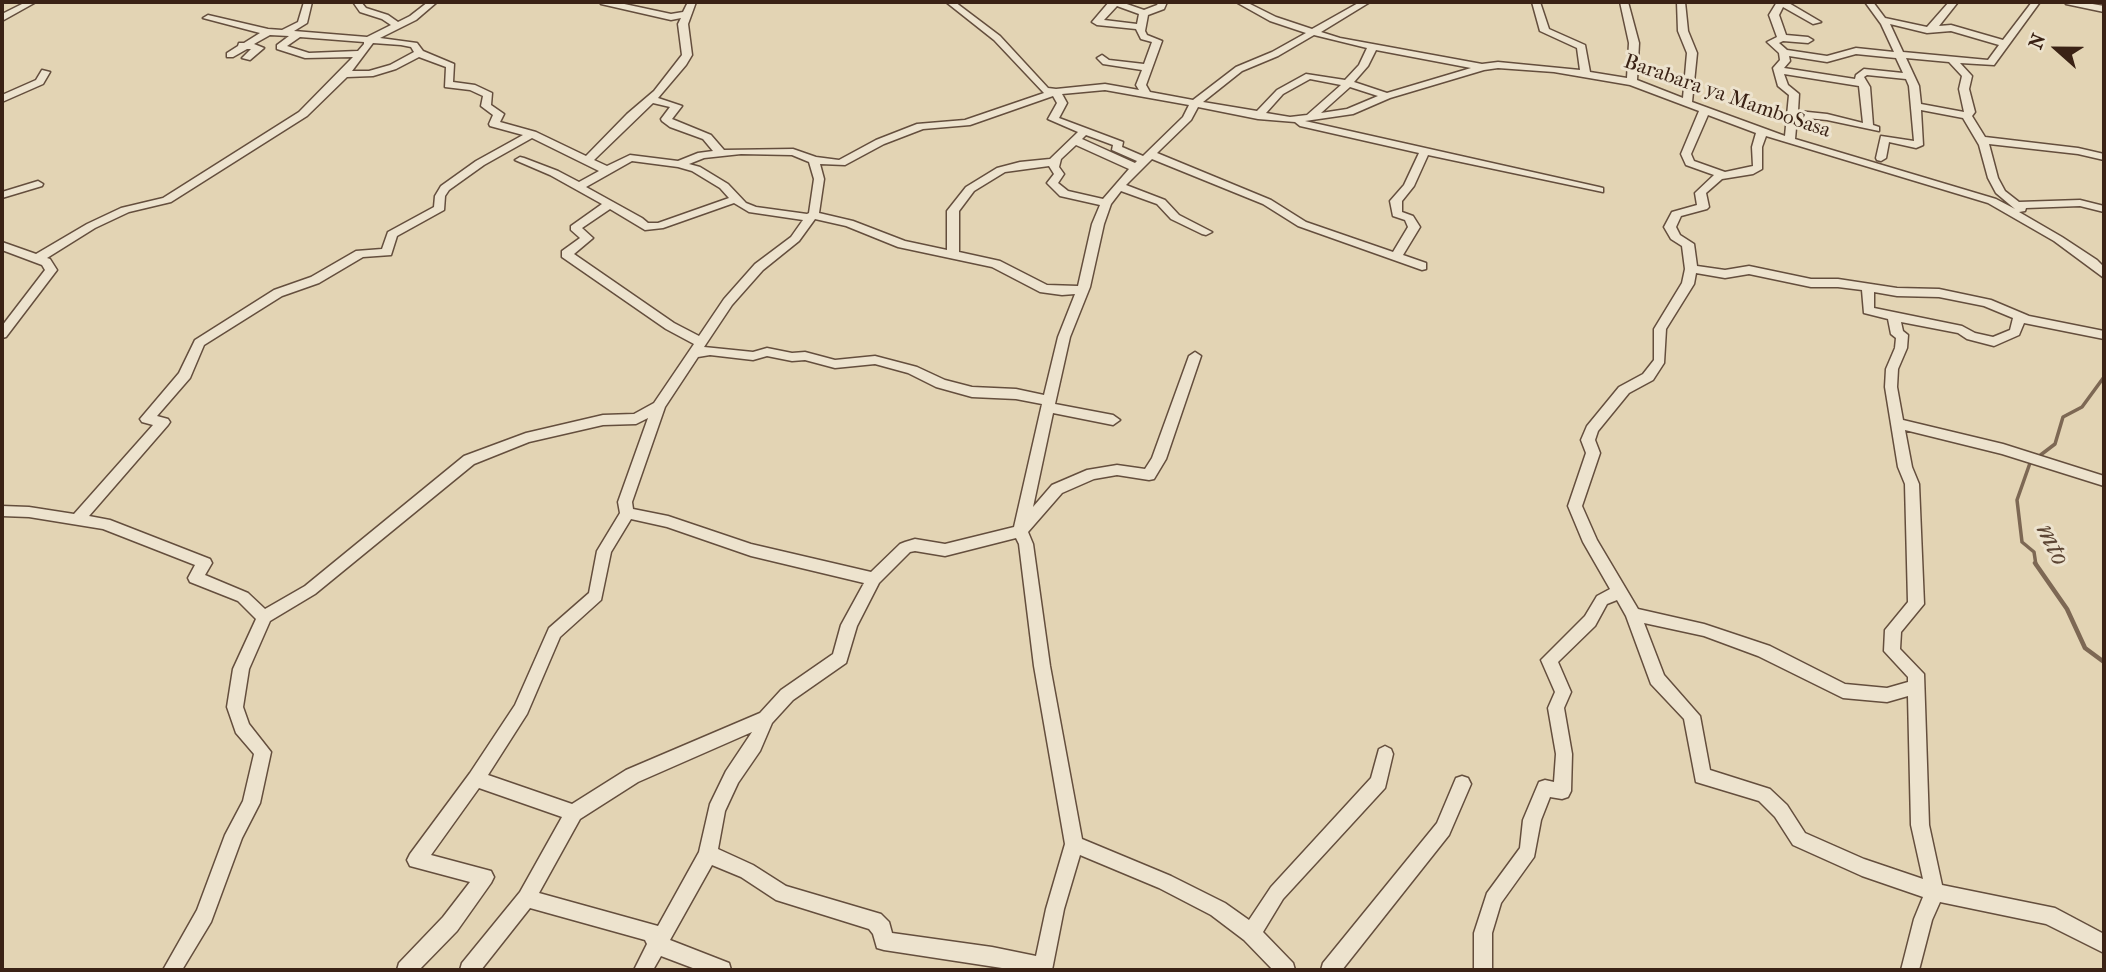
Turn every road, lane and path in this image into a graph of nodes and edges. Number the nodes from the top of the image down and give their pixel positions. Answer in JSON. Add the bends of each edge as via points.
{"nodes":[{"id":1,"x":32,"y":2,"type":"edge"},
{"id":2,"x":308,"y":2,"type":"edge"},
{"id":3,"x":357,"y":2,"type":"edge"},
{"id":4,"x":432,"y":2,"type":"edge"},
{"id":5,"x":604,"y":2,"type":"edge"},
{"id":6,"x":692,"y":2,"type":"edge"},
{"id":7,"x":950,"y":2,"type":"edge"},
{"id":8,"x":1163,"y":2,"type":"edge"},
{"id":9,"x":1366,"y":2,"type":"edge"},
{"id":10,"x":1536,"y":2,"type":"edge"},
{"id":11,"x":1624,"y":2,"type":"edge"},
{"id":12,"x":1681,"y":2,"type":"edge"},
{"id":13,"x":1781,"y":2,"type":"edge"},
{"id":14,"x":1869,"y":2,"type":"edge"},
{"id":15,"x":1954,"y":2,"type":"edge"},
{"id":16,"x":2036,"y":2,"type":"edge"},
{"id":17,"x":2069,"y":2,"type":"edge"},
{"id":18,"x":1114,"y":3,"type":"edge"},
{"id":19,"x":1245,"y":3,"type":"edge"},
{"id":20,"x":2104,"y":9,"type":"edge"},
{"id":21,"x":1144,"y":12,"type":"junction"},
{"id":22,"x":684,"y":15,"type":"junction"},
{"id":23,"x":2,"y":18,"type":"edge"},
{"id":24,"x":208,"y":18,"type":"dead end"},
{"id":25,"x":1882,"y":20,"type":"junction"},
{"id":26,"x":1816,"y":22,"type":"dead end"},
{"id":27,"x":399,"y":26,"type":"junction"},
{"id":28,"x":1140,"y":27,"type":"junction"},
{"id":29,"x":1933,"y":28,"type":"junction"},
{"id":30,"x":268,"y":32,"type":"junction"},
{"id":31,"x":1314,"y":32,"type":"junction"},
{"id":32,"x":284,"y":33,"type":"junction"},
{"id":33,"x":298,"y":34,"type":"junction"},
{"id":34,"x":1783,"y":38,"type":"junction"},
{"id":35,"x":368,"y":40,"type":"junction"},
{"id":36,"x":1808,"y":40,"type":"dead end"},
{"id":37,"x":2005,"y":44,"type":"junction"},
{"id":38,"x":242,"y":45,"type":"junction"},
{"id":39,"x":1373,"y":46,"type":"junction"},
{"id":40,"x":1784,"y":52,"type":"junction"},
{"id":41,"x":419,"y":53,"type":"junction"},
{"id":42,"x":359,"y":54,"type":"junction"},
{"id":43,"x":230,"y":55,"type":"dead end"},
{"id":44,"x":1900,"y":56,"type":"junction"},
{"id":45,"x":247,"y":58,"type":"dead end"},
{"id":46,"x":1102,"y":58,"type":"dead end"},
{"id":47,"x":1953,"y":61,"type":"junction"},
{"id":48,"x":1117,"y":64,"type":"junction"},
{"id":49,"x":1482,"y":67,"type":"junction"},
{"id":50,"x":1149,"y":68,"type":"junction"},
{"id":51,"x":1779,"y":70,"type":"junction"},
{"id":52,"x":46,"y":72,"type":"dead end"},
{"id":53,"x":1585,"y":72,"type":"junction"},
{"id":54,"x":344,"y":74,"type":"junction"},
{"id":55,"x":1911,"y":77,"type":"junction"},
{"id":56,"x":1632,"y":82,"type":"junction"},
{"id":57,"x":1348,"y":83,"type":"junction"},
{"id":58,"x":1861,"y":83,"type":"junction"},
{"id":59,"x":1105,"y":87,"type":"junction"},
{"id":60,"x":1056,"y":92,"type":"junction"},
{"id":61,"x":1145,"y":92,"type":"junction"},
{"id":62,"x":1386,"y":96,"type":"junction"},
{"id":63,"x":2,"y":99,"type":"edge"},
{"id":64,"x":650,"y":99,"type":"junction"},
{"id":65,"x":1195,"y":103,"type":"junction"},
{"id":66,"x":1687,"y":104,"type":"junction"},
{"id":67,"x":1915,"y":106,"type":"junction"},
{"id":68,"x":1704,"y":111,"type":"junction"},
{"id":69,"x":1794,"y":114,"type":"junction"},
{"id":70,"x":1258,"y":116,"type":"junction"},
{"id":71,"x":1967,"y":116,"type":"junction"},
{"id":72,"x":1310,"y":118,"type":"junction"},
{"id":73,"x":1290,"y":120,"type":"junction"},
{"id":74,"x":1868,"y":126,"type":"junction"},
{"id":75,"x":1086,"y":130,"type":"junction"},
{"id":76,"x":1762,"y":132,"type":"junction"},
{"id":77,"x":532,"y":134,"type":"junction"},
{"id":78,"x":1885,"y":138,"type":"junction"},
{"id":79,"x":1075,"y":140,"type":"junction"},
{"id":80,"x":1980,"y":140,"type":"junction"},
{"id":81,"x":1790,"y":141,"type":"junction"},
{"id":82,"x":1425,"y":151,"type":"junction"},
{"id":83,"x":719,"y":152,"type":"junction"},
{"id":84,"x":2104,"y":157,"type":"edge"},
{"id":85,"x":1881,"y":158,"type":"dead end"},
{"id":86,"x":520,"y":160,"type":"dead end"},
{"id":87,"x":588,"y":160,"type":"junction"},
{"id":88,"x":814,"y":160,"type":"junction"},
{"id":89,"x":1143,"y":160,"type":"junction"},
{"id":90,"x":1054,"y":162,"type":"junction"},
{"id":91,"x":679,"y":164,"type":"junction"},
{"id":92,"x":608,"y":171,"type":"junction"},
{"id":93,"x":1724,"y":175,"type":"junction"},
{"id":94,"x":38,"y":184,"type":"dead end"},
{"id":95,"x":578,"y":187,"type":"junction"},
{"id":96,"x":1121,"y":187,"type":"junction"},
{"id":97,"x":1599,"y":190,"type":"dead end"},
{"id":98,"x":2,"y":195,"type":"edge"},
{"id":99,"x":736,"y":199,"type":"junction"},
{"id":100,"x":1105,"y":203,"type":"junction"},
{"id":101,"x":610,"y":204,"type":"junction"},
{"id":102,"x":2017,"y":205,"type":"junction"},
{"id":103,"x":2104,"y":209,"type":"edge"},
{"id":104,"x":811,"y":217,"type":"junction"},
{"id":105,"x":2031,"y":221,"type":"junction"},
{"id":106,"x":1206,"y":232,"type":"dead end"},
{"id":107,"x":2,"y":246,"type":"edge"},
{"id":108,"x":954,"y":253,"type":"junction"},
{"id":109,"x":1397,"y":255,"type":"junction"},
{"id":110,"x":37,"y":259,"type":"junction"},
{"id":111,"x":1422,"y":265,"type":"dead end"},
{"id":112,"x":1691,"y":269,"type":"junction"},
{"id":113,"x":2104,"y":274,"type":"edge"},
{"id":114,"x":1868,"y":288,"type":"junction"},
{"id":115,"x":1083,"y":289,"type":"junction"},
{"id":116,"x":2020,"y":316,"type":"junction"},
{"id":117,"x":1894,"y":317,"type":"junction"},
{"id":118,"x":2,"y":334,"type":"edge"},
{"id":119,"x":2104,"y":335,"type":"edge"},
{"id":120,"x":698,"y":348,"type":"junction"},
{"id":121,"x":1195,"y":356,"type":"dead end"},
{"id":122,"x":1049,"y":404,"type":"junction"},
{"id":123,"x":659,"y":406,"type":"junction"},
{"id":124,"x":1113,"y":420,"type":"dead end"},
{"id":125,"x":1898,"y":423,"type":"junction"},
{"id":126,"x":2104,"y":481,"type":"edge"},
{"id":127,"x":2,"y":511,"type":"edge"},
{"id":128,"x":627,"y":513,"type":"junction"},
{"id":129,"x":76,"y":521,"type":"junction"},
{"id":130,"x":1020,"y":531,"type":"junction"},
{"id":131,"x":874,"y":579,"type":"junction"},
{"id":132,"x":1619,"y":592,"type":"junction"},
{"id":133,"x":1633,"y":614,"type":"junction"},
{"id":134,"x":264,"y":617,"type":"junction"},
{"id":135,"x":1918,"y":686,"type":"junction"},
{"id":136,"x":766,"y":718,"type":"junction"},
{"id":137,"x":1385,"y":754,"type":"dead end"},
{"id":138,"x":476,"y":779,"type":"junction"},
{"id":139,"x":1462,"y":784,"type":"dead end"},
{"id":140,"x":574,"y":813,"type":"junction"},
{"id":141,"x":1074,"y":844,"type":"junction"},
{"id":142,"x":708,"y":854,"type":"junction"},
{"id":143,"x":1935,"y":892,"type":"junction"},
{"id":144,"x":526,"y":898,"type":"junction"},
{"id":145,"x":1251,"y":933,"type":"junction"},
{"id":146,"x":2104,"y":944,"type":"edge"},
{"id":147,"x":658,"y":945,"type":"junction"},
{"id":148,"x":1044,"y":968,"type":"edge"},
{"id":149,"x":172,"y":970,"type":"edge"},
{"id":150,"x":406,"y":970,"type":"edge"},
{"id":151,"x":469,"y":970,"type":"edge"},
{"id":152,"x":643,"y":970,"type":"edge"},
{"id":153,"x":722,"y":970,"type":"edge"},
{"id":154,"x":1286,"y":970,"type":"edge"},
{"id":155,"x":1330,"y":970,"type":"edge"},
{"id":156,"x":1483,"y":970,"type":"edge"},
{"id":157,"x":1910,"y":970,"type":"edge"}],
"edges":[{"from":1,"to":23,"type":"street"},
{"from":2,"to":32,"type":"street","via":[[302,23]]},
{"from":3,"to":27,"type":"street","via":[[363,10]]},
{"from":4,"to":27,"type":"street"},
{"from":5,"to":22,"type":"street","via":[[671,17]]},
{"from":6,"to":22,"type":"street"},
{"from":7,"to":60,"type":"street","via":[[991,33],[1045,90]]},
{"from":8,"to":21,"type":"street"},
{"from":9,"to":31,"type":"street"},
{"from":10,"to":53,"type":"street","via":[[1545,31],[1582,47]]},
{"from":11,"to":56,"type":"street","via":[[1633,43]]},
{"from":12,"to":66,"type":"street","via":[[1683,31],[1692,53]]},
{"from":13,"to":26,"type":"street"},
{"from":13,"to":34,"type":"street","via":[[1773,15]]},
{"from":14,"to":25,"type":"street"},
{"from":15,"to":29,"type":"street"},
{"from":16,"to":37,"type":"street"},
{"from":17,"to":20,"type":"street"},
{"from":18,"to":21,"type":"street"},
{"from":18,"to":28,"type":"street","via":[[1097,22]]},
{"from":19,"to":31,"type":"street","name":"Barabara ya MamboSasa","via":[[1273,19]]},
{"from":21,"to":28,"type":"street"},
{"from":22,"to":64,"type":"street","via":[[687,55]]},
{"from":24,"to":30,"type":"street"},
{"from":25,"to":29,"type":"street"},
{"from":25,"to":44,"type":"street"},
{"from":27,"to":35,"type":"street"},
{"from":28,"to":50,"type":"street","via":[[1144,37],[1157,41]]},
{"from":29,"to":37,"type":"street","via":[[1951,28]]},
{"from":30,"to":32,"type":"street"},
{"from":30,"to":38,"type":"street"},
{"from":31,"to":39,"type":"street","name":"Barabara ya MamboSasa"},
{"from":31,"to":65,"type":"street","via":[[1239,69]]},
{"from":32,"to":33,"type":"street"},
{"from":33,"to":35,"type":"street"},
{"from":33,"to":42,"type":"street","via":[[280,47],[307,56]]},
{"from":34,"to":36,"type":"street"},
{"from":34,"to":40,"type":"street","via":[[1772,42]]},
{"from":35,"to":41,"type":"street","via":[[414,45]]},
{"from":35,"to":42,"type":"street"},
{"from":37,"to":47,"type":"street","via":[[1991,63]]},
{"from":38,"to":43,"type":"street"},
{"from":38,"to":45,"type":"street","via":[[260,48]]},
{"from":39,"to":49,"type":"street","name":"Barabara ya MamboSasa"},
{"from":39,"to":57,"type":"street"},
{"from":40,"to":44,"type":"street","via":[[1818,58],[1856,51]]},
{"from":40,"to":51,"type":"street"},
{"from":41,"to":54,"type":"street","via":[[370,74]]},
{"from":41,"to":77,"type":"street","via":[[451,66],[448,85],[488,95],[486,106],[499,114],[494,124]]},
{"from":42,"to":54,"type":"street"},
{"from":44,"to":47,"type":"street"},
{"from":44,"to":55,"type":"street"},
{"from":46,"to":48,"type":"street"},
{"from":47,"to":71,"type":"street","via":[[1966,76]]},
{"from":48,"to":50,"type":"street"},
{"from":48,"to":59,"type":"street"},
{"from":49,"to":53,"type":"street","name":"Barabara ya MamboSasa"},
{"from":49,"to":62,"type":"street"},
{"from":50,"to":61,"type":"street","via":[[1141,85]]},
{"from":51,"to":58,"type":"street"},
{"from":51,"to":69,"type":"street","via":[[1783,86],[1794,94]]},
{"from":52,"to":63,"type":"street","via":[[40,82]]},
{"from":53,"to":56,"type":"street","name":"Barabara ya MamboSasa"},
{"from":54,"to":110,"type":"street","via":[[303,114],[212,173],[167,200],[125,210],[91,226]]},
{"from":55,"to":58,"type":"street","via":[[1864,72],[1859,77]]},
{"from":55,"to":67,"type":"street"},
{"from":56,"to":66,"type":"street","name":"Barabara ya MamboSasa"},
{"from":57,"to":62,"type":"street"},
{"from":57,"to":70,"type":"street","via":[[1309,76],[1280,92]]},
{"from":57,"to":72,"type":"street"},
{"from":58,"to":74,"type":"street"},
{"from":59,"to":60,"type":"street"},
{"from":59,"to":61,"type":"street"},
{"from":60,"to":75,"type":"street","via":[[1062,103],[1053,118]]},
{"from":60,"to":88,"type":"street","via":[[966,123],[921,126],[841,163]]},
{"from":61,"to":65,"type":"street"},
{"from":62,"to":72,"type":"street","via":[[1349,112]]},
{"from":64,"to":83,"type":"street","via":[[677,106],[666,119],[707,136]]},
{"from":64,"to":87,"type":"street"},
{"from":65,"to":70,"type":"street"},
{"from":65,"to":89,"type":"street","via":[[1187,118]]},
{"from":66,"to":68,"type":"street","name":"Barabara ya MamboSasa"},
{"from":67,"to":71,"type":"street"},
{"from":67,"to":78,"type":"street","via":[[1919,143]]},
{"from":68,"to":76,"type":"street","name":"Barabara ya MamboSasa"},
{"from":68,"to":93,"type":"street","via":[[1686,154],[1690,163]]},
{"from":69,"to":74,"type":"street"},
{"from":69,"to":81,"type":"street"},
{"from":70,"to":73,"type":"street"},
{"from":71,"to":80,"type":"street"},
{"from":72,"to":73,"type":"street"},
{"from":73,"to":82,"type":"street"},
{"from":74,"to":78,"type":"street"},
{"from":75,"to":79,"type":"street"},
{"from":75,"to":89,"type":"street"},
{"from":76,"to":81,"type":"street","name":"Barabara ya MamboSasa"},
{"from":76,"to":93,"type":"street","via":[[1758,167]]},
{"from":77,"to":87,"type":"street"},
{"from":77,"to":129,"type":"street","via":[[444,188],[440,208],[392,234],[387,252],[360,254],[315,280],[278,292],[200,343],[185,374],[147,419],[163,422]]},
{"from":78,"to":85,"type":"street"},
{"from":79,"to":89,"type":"street"},
{"from":79,"to":90,"type":"street"},
{"from":80,"to":84,"type":"street"},
{"from":80,"to":102,"type":"street","via":[[2001,193]]},
{"from":81,"to":105,"type":"street","name":"Barabara ya MamboSasa","via":[[1992,201]]},
{"from":82,"to":97,"type":"street"},
{"from":82,"to":109,"type":"street","via":[[1394,206],[1415,228]]},
{"from":83,"to":88,"type":"street","via":[[793,152]]},
{"from":83,"to":91,"type":"street"},
{"from":86,"to":95,"type":"street"},
{"from":87,"to":92,"type":"street"},
{"from":88,"to":104,"type":"street","via":[[819,179]]},
{"from":89,"to":96,"type":"street"},
{"from":89,"to":109,"type":"street","via":[[1276,206],[1302,224]]},
{"from":90,"to":100,"type":"street","via":[[1059,174],[1052,183],[1058,189]]},
{"from":90,"to":108,"type":"street","via":[[1001,170],[970,189],[953,211]]},
{"from":91,"to":92,"type":"street","via":[[630,158]]},
{"from":91,"to":99,"type":"street","via":[[703,173]]},
{"from":92,"to":95,"type":"street"},
{"from":93,"to":112,"type":"street","via":[[1700,193],[1703,207],[1676,214],[1670,227],[1675,237],[1688,244]]},
{"from":94,"to":98,"type":"street"},
{"from":95,"to":101,"type":"street"},
{"from":96,"to":100,"type":"street"},
{"from":96,"to":106,"type":"street","via":[[1161,202],[1175,217]]},
{"from":99,"to":101,"type":"street","via":[[650,228]]},
{"from":99,"to":104,"type":"street","via":[[766,214]]},
{"from":100,"to":115,"type":"street"},
{"from":101,"to":120,"type":"street","via":[[575,228],[587,238],[566,254]]},
{"from":102,"to":103,"type":"street","via":[[2080,203]]},
{"from":102,"to":105,"type":"street"},
{"from":104,"to":108,"type":"street","via":[[849,223],[902,244]]},
{"from":104,"to":120,"type":"street","via":[[795,239],[759,267],[728,302]]},
{"from":105,"to":113,"type":"street","name":"Barabara ya MamboSasa"},
{"from":107,"to":110,"type":"street"},
{"from":108,"to":115,"type":"street","via":[[996,264],[1044,289]]},
{"from":109,"to":111,"type":"street"},
{"from":110,"to":118,"type":"street","via":[[51,270]]},
{"from":112,"to":114,"type":"street","via":[[1725,274],[1749,270],[1787,280]]},
{"from":112,"to":132,"type":"street","via":[[1688,284],[1660,329],[1661,360],[1648,377],[1624,390],[1588,440],[1593,453],[1575,506]]},
{"from":114,"to":116,"type":"street","via":[[1940,293]]},
{"from":114,"to":117,"type":"street","via":[[1868,310]]},
{"from":115,"to":122,"type":"street","via":[[1064,337]]},
{"from":116,"to":117,"type":"street","via":[[2015,332],[1994,342],[1962,330]]},
{"from":116,"to":119,"type":"street"},
{"from":117,"to":125,"type":"street","via":[[1897,334],[1902,335],[1891,387]]},
{"from":120,"to":122,"type":"street","via":[[753,356],[767,352],[805,356],[835,364],[875,360],[972,392],[1016,394]]},
{"from":120,"to":123,"type":"street"},
{"from":121,"to":130,"type":"street","via":[[1159,459],[1149,475],[1117,470],[1076,480],[1056,489]]},
{"from":122,"to":124,"type":"street"},
{"from":122,"to":130,"type":"street"},
{"from":123,"to":128,"type":"street","via":[[625,502]]},
{"from":123,"to":134,"type":"street","via":[[636,419],[603,420],[526,438],[469,460],[310,590]]},
{"from":125,"to":126,"type":"street"},
{"from":125,"to":135,"type":"street","via":[[1912,484],[1916,604],[1893,630],[1892,651],[1916,674]]},
{"from":127,"to":129,"type":"street"},
{"from":128,"to":131,"type":"street","via":[[751,550]]},
{"from":128,"to":138,"type":"street","via":[[604,551],[596,596],[554,634],[521,709]]},
{"from":129,"to":134,"type":"street","via":[[105,524],[205,563],[195,578],[243,597]]},
{"from":130,"to":131,"type":"street","via":[[944,550],[915,545],[905,548]]},
{"from":130,"to":141,"type":"street","via":[[1026,544]]},
{"from":131,"to":136,"type":"street","via":[[849,625],[840,658],[787,695]]},
{"from":132,"to":133,"type":"street"},
{"from":132,"to":156,"type":"street","via":[[1602,600],[1590,621],[1549,660],[1563,692],[1556,708],[1564,754],[1562,791],[1545,788],[1532,820],[1528,851],[1493,899],[1483,933]]},
{"from":133,"to":135,"type":"street","via":[[1704,630],[1764,651],[1843,691],[1887,695]]},
{"from":133,"to":143,"type":"street","via":[[1657,679],[1692,716],[1702,776],[1764,794],[1800,839]]},
{"from":134,"to":149,"type":"street","via":[[241,669],[235,707],[242,728],[263,752],[251,803],[204,915]]},
{"from":135,"to":143,"type":"street","via":[[1920,825]]},
{"from":136,"to":140,"type":"street","via":[[632,776]]},
{"from":136,"to":142,"type":"street","via":[[716,810]]},
{"from":137,"to":145,"type":"street","via":[[1379,782],[1278,893]]},
{"from":138,"to":140,"type":"street"},
{"from":138,"to":150,"type":"street","via":[[416,860],[485,877],[450,924]]},
{"from":139,"to":155,"type":"street","via":[[1443,829]]},
{"from":140,"to":144,"type":"street"},
{"from":141,"to":145,"type":"street","via":[[1175,887]]},
{"from":141,"to":148,"type":"street"},
{"from":142,"to":147,"type":"street"},
{"from":142,"to":148,"type":"street","via":[[747,871],[782,894],[874,921],[882,929],[884,941]]},
{"from":143,"to":146,"type":"street","via":[[2048,915]]},
{"from":143,"to":157,"type":"street"},
{"from":144,"to":147,"type":"street","via":[[651,932]]},
{"from":144,"to":151,"type":"street"},
{"from":145,"to":154,"type":"street"},
{"from":147,"to":152,"type":"street"},
{"from":147,"to":153,"type":"street"}]}
